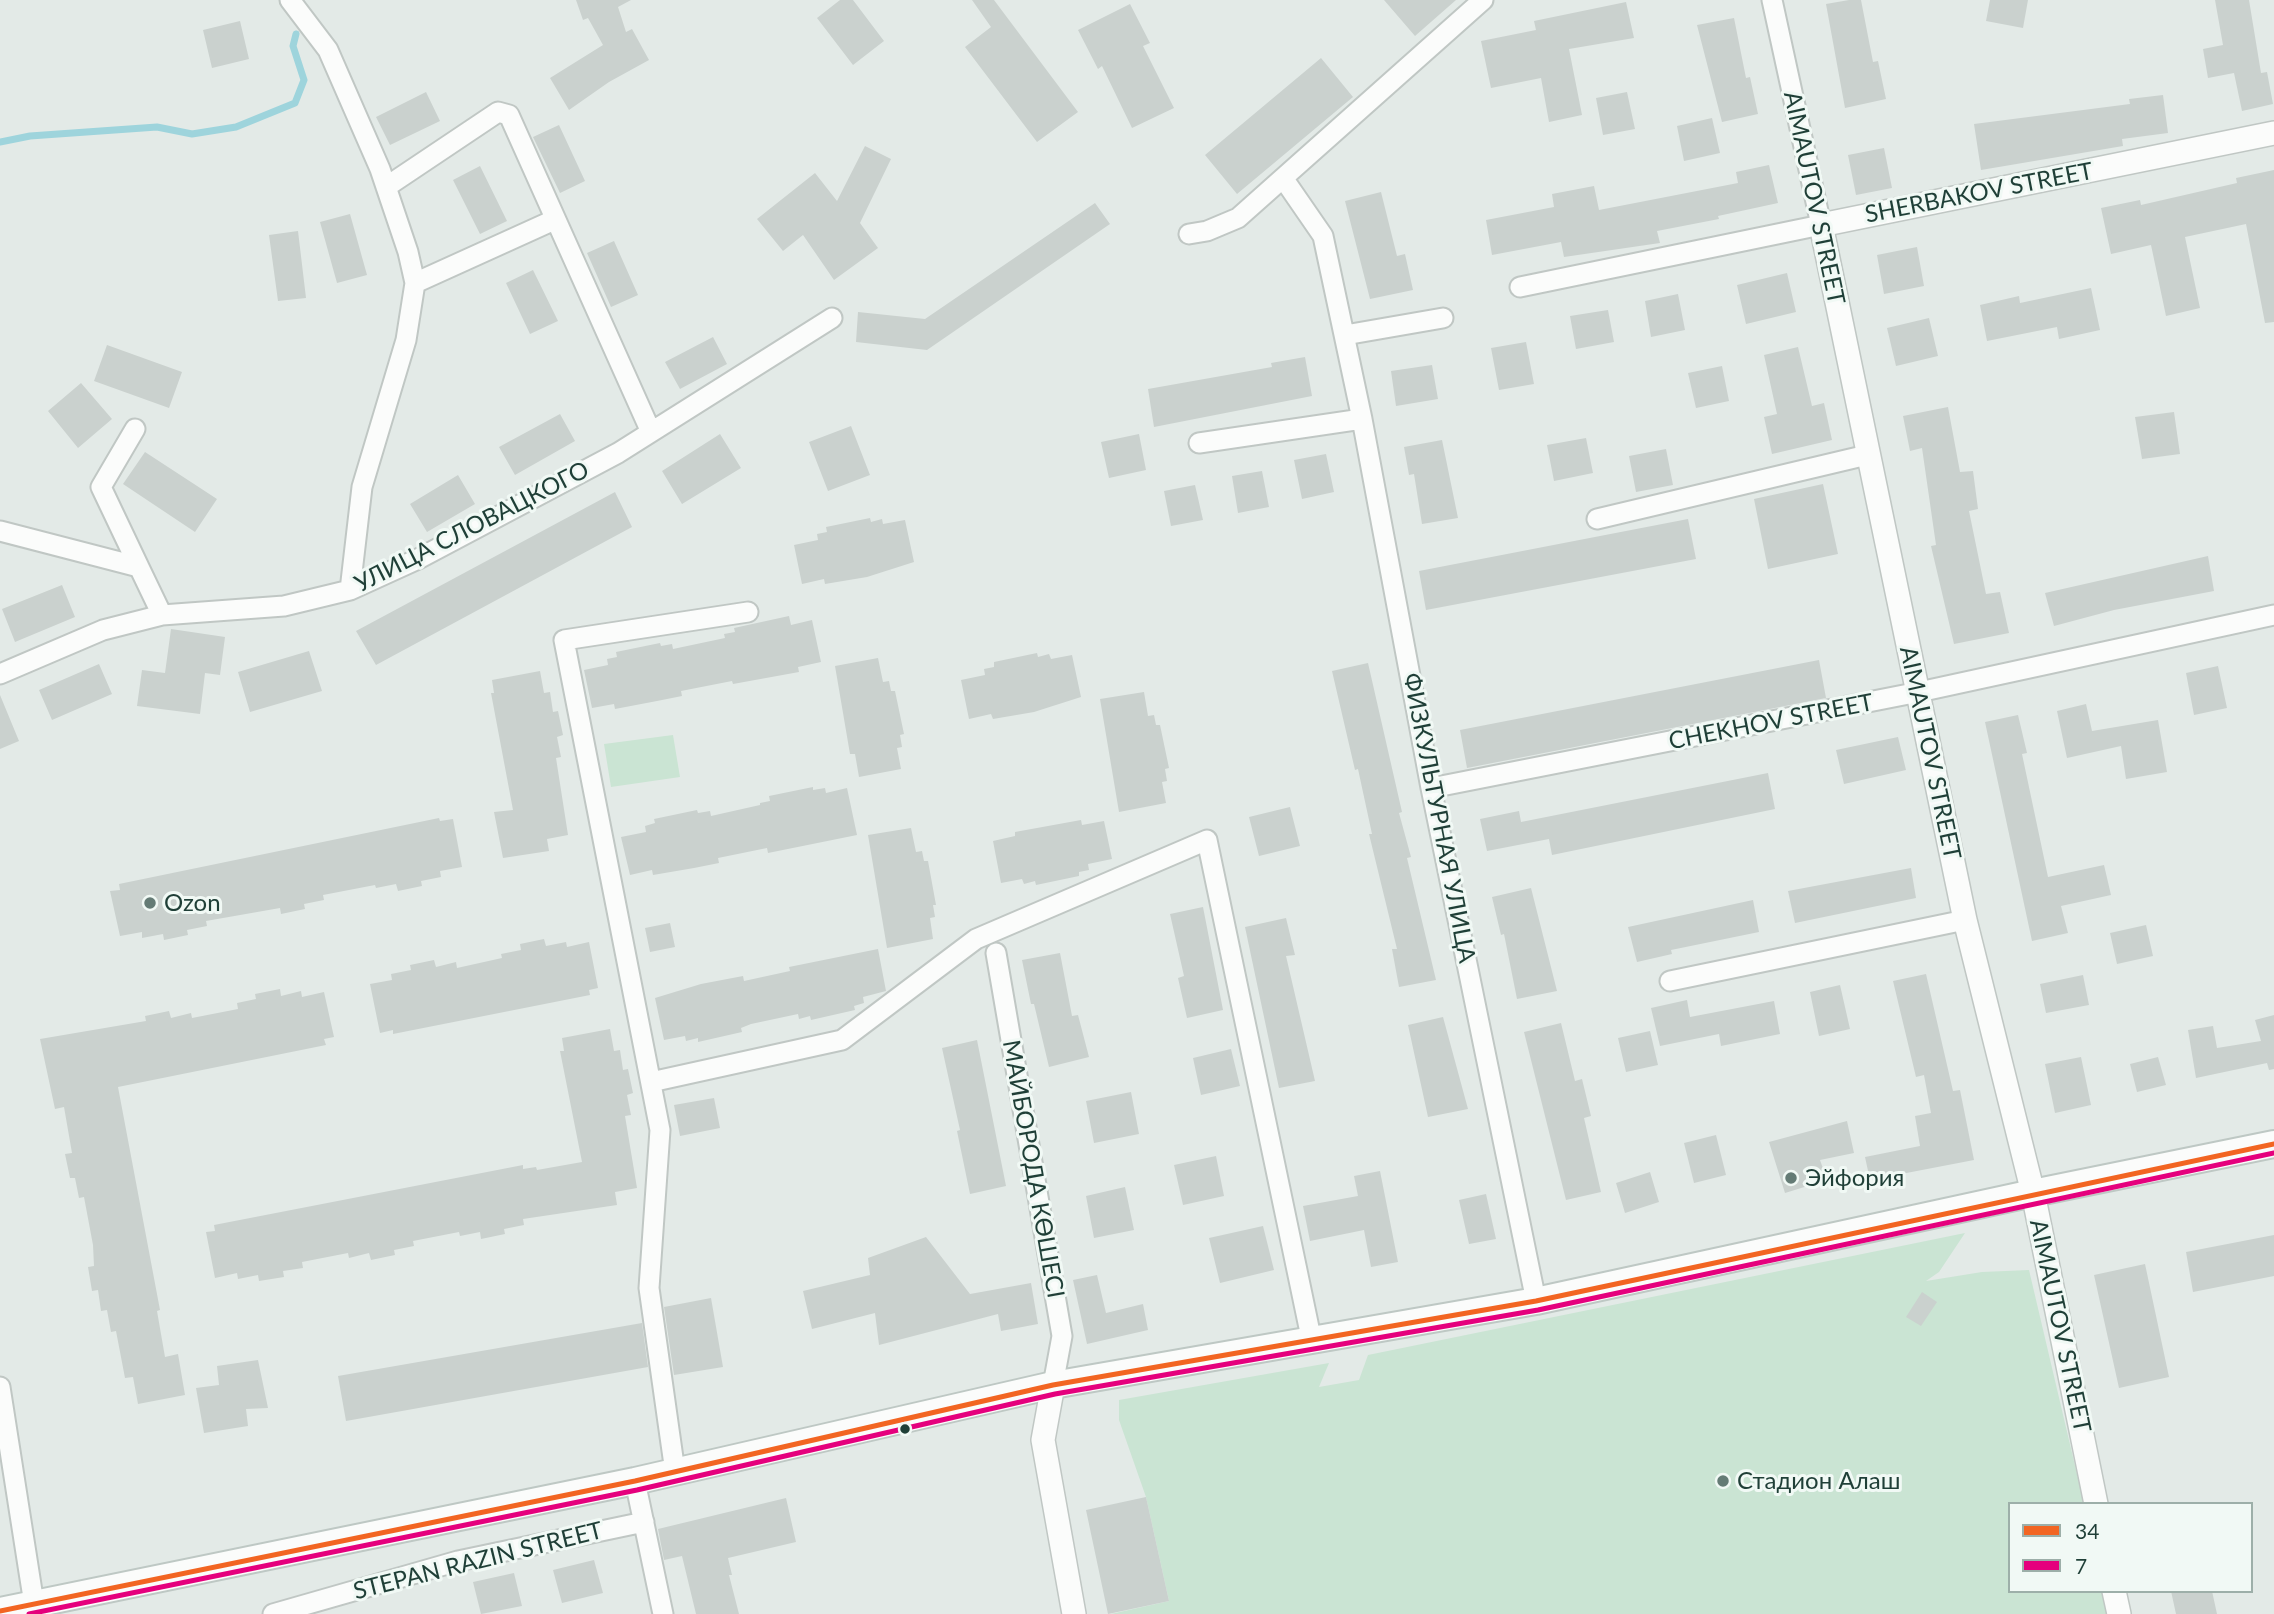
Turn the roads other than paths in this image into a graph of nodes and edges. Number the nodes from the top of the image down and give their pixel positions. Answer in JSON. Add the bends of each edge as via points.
{"nodes":[{"id":1,"x":290,"y":0,"type":"edge"},
{"id":2,"x":1483,"y":0,"type":"edge"},
{"id":3,"x":1772,"y":0,"type":"edge"},
{"id":4,"x":2274,"y":133,"type":"edge"},
{"id":5,"x":1283,"y":178,"type":"junction"},
{"id":6,"x":386,"y":187,"type":"junction"},
{"id":7,"x":554,"y":220,"type":"junction"},
{"id":8,"x":1821,"y":225,"type":"junction"},
{"id":9,"x":1189,"y":234,"type":"dead end"},
{"id":10,"x":415,"y":283,"type":"junction"},
{"id":11,"x":1520,"y":287,"type":"dead end"},
{"id":12,"x":832,"y":318,"type":"dead end"},
{"id":13,"x":1443,"y":318,"type":"dead end"},
{"id":14,"x":1345,"y":335,"type":"junction"},
{"id":15,"x":1362,"y":419,"type":"junction"},
{"id":16,"x":135,"y":429,"type":"dead end"},
{"id":17,"x":651,"y":432,"type":"junction"},
{"id":18,"x":1199,"y":443,"type":"dead end"},
{"id":19,"x":1867,"y":455,"type":"junction"},
{"id":20,"x":1597,"y":519,"type":"dead end"},
{"id":21,"x":0,"y":530,"type":"edge"},
{"id":22,"x":139,"y":567,"type":"junction"},
{"id":23,"x":350,"y":590,"type":"junction"},
{"id":24,"x":748,"y":612,"type":"dead end"},
{"id":25,"x":162,"y":615,"type":"junction"},
{"id":26,"x":2274,"y":615,"type":"edge"},
{"id":27,"x":0,"y":674,"type":"edge"},
{"id":28,"x":1919,"y":692,"type":"junction"},
{"id":29,"x":1431,"y":788,"type":"junction"},
{"id":30,"x":1965,"y":920,"type":"junction"},
{"id":31,"x":996,"y":953,"type":"dead end"},
{"id":32,"x":1670,"y":981,"type":"dead end"},
{"id":33,"x":651,"y":1082,"type":"junction"},
{"id":34,"x":2274,"y":1144,"type":"edge"},
{"id":35,"x":2033,"y":1193,"type":"junction"},
{"id":36,"x":1536,"y":1301,"type":"junction"},
{"id":37,"x":1312,"y":1342,"type":"junction"},
{"id":38,"x":1053,"y":1385,"type":"junction"},
{"id":39,"x":0,"y":1387,"type":"edge"},
{"id":40,"x":675,"y":1472,"type":"junction"},
{"id":41,"x":635,"y":1481,"type":"junction"},
{"id":42,"x":2096,"y":1502,"type":"edge"},
{"id":43,"x":644,"y":1522,"type":"junction"},
{"id":44,"x":2114,"y":1593,"type":"edge"},
{"id":45,"x":34,"y":1604,"type":"junction"},
{"id":46,"x":0,"y":1611,"type":"edge"},
{"id":47,"x":273,"y":1614,"type":"edge"},
{"id":48,"x":663,"y":1614,"type":"edge"},
{"id":49,"x":1074,"y":1614,"type":"edge"},
{"id":50,"x":2119,"y":1614,"type":"edge"}],
"edges":[{"from":1,"to":6,"type":"street","via":[[328,50]]},
{"from":2,"to":5,"type":"street"},
{"from":3,"to":8,"type":"street","name":"AIMAUTOV STREET"},
{"from":4,"to":8,"type":"street","name":"SHERBAKOV STREET"},
{"from":5,"to":9,"type":"street","via":[[1238,218]]},
{"from":5,"to":14,"type":"street","name":"ФИЗКУЛЬТУРНАЯ УЛИЦА","via":[[1323,236]]},
{"from":6,"to":7,"type":"street","via":[[504,111]]},
{"from":6,"to":10,"type":"street"},
{"from":7,"to":10,"type":"street"},
{"from":7,"to":17,"type":"street"},
{"from":8,"to":11,"type":"street","name":"SHERBAKOV STREET"},
{"from":8,"to":19,"type":"street","name":"AIMAUTOV STREET"},
{"from":10,"to":23,"type":"street","via":[[406,341],[362,487]]},
{"from":12,"to":17,"type":"street","name":"УЛИЦА СЛОВАЦКОГО"},
{"from":13,"to":14,"type":"street"},
{"from":14,"to":15,"type":"street","name":"ФИЗКУЛЬТУРНАЯ УЛИЦА"},
{"from":15,"to":18,"type":"street"},
{"from":15,"to":29,"type":"street","name":"ФИЗКУЛЬТУРНАЯ УЛИЦА"},
{"from":16,"to":22,"type":"street","via":[[100,487]]},
{"from":17,"to":23,"type":"street","name":"УЛИЦА СЛОВАЦКОГО","via":[[418,559]]},
{"from":19,"to":20,"type":"street"},
{"from":19,"to":28,"type":"street","name":"AIMAUTOV STREET"},
{"from":21,"to":22,"type":"street"},
{"from":22,"to":25,"type":"street"},
{"from":23,"to":25,"type":"street","name":"УЛИЦА СЛОВАЦКОГО","via":[[284,606]]},
{"from":24,"to":33,"type":"street","via":[[564,640]]},
{"from":25,"to":27,"type":"street","name":"УЛИЦА СЛОВАЦКОГО","via":[[103,630]]},
{"from":26,"to":28,"type":"street","name":"CHEKHOV STREET"},
{"from":28,"to":29,"type":"street","name":"CHEKHOV STREET"},
{"from":28,"to":30,"type":"street","name":"AIMAUTOV STREET"},
{"from":29,"to":36,"type":"street","name":"ФИЗКУЛЬТУРНАЯ УЛИЦА"},
{"from":30,"to":32,"type":"street"},
{"from":30,"to":35,"type":"street","name":"AIMAUTOV STREET"},
{"from":31,"to":38,"type":"street","name":"МАЙБОРОДА КӨШЕСІ","via":[[1062,1336]]},
{"from":33,"to":37,"type":"street","via":[[842,1040],[976,939],[1207,840]]},
{"from":33,"to":40,"type":"street","via":[[660,1130],[649,1288]]},
{"from":34,"to":35,"type":"main road"},
{"from":35,"to":36,"type":"main road"},
{"from":35,"to":42,"type":"street","name":"AIMAUTOV STREET"},
{"from":36,"to":37,"type":"main road"},
{"from":37,"to":38,"type":"main road"},
{"from":38,"to":40,"type":"main road"},
{"from":38,"to":49,"type":"street","via":[[1043,1440]]},
{"from":39,"to":45,"type":"street"},
{"from":40,"to":41,"type":"main road"},
{"from":41,"to":43,"type":"street"},
{"from":41,"to":45,"type":"main road"},
{"from":43,"to":47,"type":"street","name":"STEPAN RAZIN STREET","via":[[458,1561]]},
{"from":43,"to":48,"type":"street"},
{"from":44,"to":50,"type":"street"},
{"from":45,"to":46,"type":"main road"}]}
